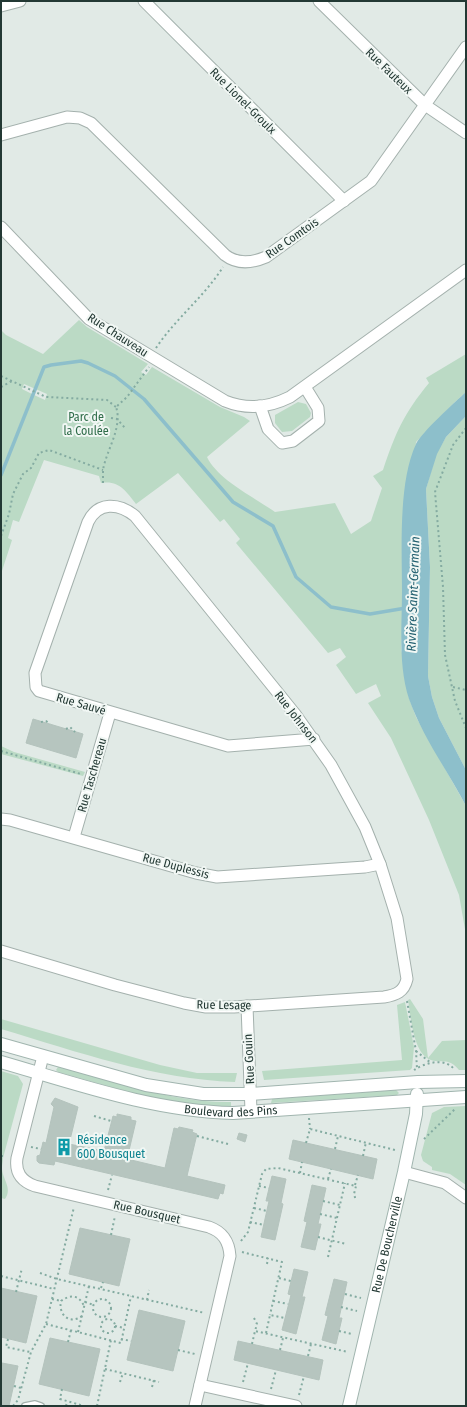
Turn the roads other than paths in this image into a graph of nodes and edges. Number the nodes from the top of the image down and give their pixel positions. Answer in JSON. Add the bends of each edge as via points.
{"nodes":[{"id":1,"x":20,"y":1,"type":"edge"},
{"id":2,"x":144,"y":1,"type":"edge"},
{"id":3,"x":319,"y":1,"type":"edge"},
{"id":4,"x":1,"y":6,"type":"edge"},
{"id":5,"x":466,"y":47,"type":"edge"},
{"id":6,"x":426,"y":105,"type":"junction"},
{"id":7,"x":466,"y":133,"type":"edge"},
{"id":8,"x":1,"y":135,"type":"edge"},
{"id":9,"x":344,"y":201,"type":"junction"},
{"id":10,"x":1,"y":227,"type":"edge"},
{"id":11,"x":466,"y":270,"type":"edge"},
{"id":12,"x":305,"y":386,"type":"junction"},
{"id":13,"x":260,"y":406,"type":"junction"},
{"id":14,"x":96,"y":510,"type":"joint"},
{"id":15,"x":110,"y":712,"type":"junction"},
{"id":16,"x":314,"y":740,"type":"junction"},
{"id":17,"x":1,"y":819,"type":"edge"},
{"id":18,"x":74,"y":837,"type":"junction"},
{"id":19,"x":380,"y":864,"type":"junction"},
{"id":20,"x":1,"y":951,"type":"edge"},
{"id":21,"x":404,"y":989,"type":"joint"},
{"id":22,"x":247,"y":1006,"type":"junction"},
{"id":23,"x":1,"y":1044,"type":"edge"},
{"id":24,"x":43,"y":1056,"type":"junction"},
{"id":25,"x":1,"y":1062,"type":"edge"},
{"id":26,"x":39,"y":1073,"type":"junction"},
{"id":27,"x":466,"y":1081,"type":"edge"},
{"id":28,"x":418,"y":1082,"type":"junction"},
{"id":29,"x":250,"y":1094,"type":"junction"},
{"id":30,"x":417,"y":1100,"type":"junction"},
{"id":31,"x":463,"y":1101,"type":"edge"},
{"id":32,"x":251,"y":1111,"type":"junction"},
{"id":33,"x":404,"y":1172,"type":"junction"},
{"id":34,"x":466,"y":1198,"type":"edge"},
{"id":35,"x":200,"y":1385,"type":"junction"},
{"id":36,"x":297,"y":1401,"type":"edge"},
{"id":37,"x":25,"y":1406,"type":"edge"},
{"id":38,"x":41,"y":1406,"type":"edge"},
{"id":39,"x":195,"y":1406,"type":"edge"},
{"id":40,"x":349,"y":1406,"type":"edge"}],
"edges":[{"from":1,"to":4,"type":"street"},
{"from":2,"to":9,"type":"street","name":"Rue Lionel-Groulx"},
{"from":3,"to":6,"type":"street","name":"Rue Fauteux"},
{"from":5,"to":6,"type":"street","name":"Rue Comtois"},
{"from":6,"to":7,"type":"street","name":"Rue Fauteux"},
{"from":6,"to":9,"type":"street","name":"Rue Comtois","via":[[375,177]]},
{"from":8,"to":9,"type":"street","name":"Rue Comtois","via":[[67,117],[80,118],[91,123],[221,252],[235,261],[254,261],[266,257]]},
{"from":10,"to":13,"type":"street","name":"Rue Chauveau","via":[[89,319],[226,401],[243,406]]},
{"from":11,"to":12,"type":"street","name":"Rue Chauveau"},
{"from":12,"to":13,"type":"street","name":"Rue Chauveau","via":[[283,400]]},
{"from":12,"to":13,"type":"street","via":[[318,408],[319,421],[289,443],[279,442],[268,429]]},
{"from":14,"to":15,"type":"street","name":"Rue Sauvé","via":[[88,522],[36,668],[35,679],[36,687],[44,694]]},
{"from":14,"to":16,"type":"street","name":"Rue Johnson","via":[[115,506],[126,509],[135,516]]},
{"from":15,"to":16,"type":"street","name":"Rue Sauvé","via":[[228,746]]},
{"from":15,"to":18,"type":"street","name":"Rue Taschereau"},
{"from":16,"to":19,"type":"street","name":"Rue Johnson","via":[[348,794]]},
{"from":17,"to":18,"type":"street","name":"Rue Duplessis"},
{"from":18,"to":19,"type":"street","name":"Rue Duplessis","via":[[217,877],[358,868]]},
{"from":19,"to":21,"type":"street","name":"Rue Johnson","via":[[397,918],[408,975]]},
{"from":20,"to":22,"type":"street","name":"Rue Lesage","via":[[184,1003],[206,1007]]},
{"from":21,"to":22,"type":"street","name":"Rue Lesage","via":[[384,997]]},
{"from":22,"to":29,"type":"street","name":"Rue Gouin"},
{"from":23,"to":24,"type":"street","name":"Boulevard des Pins"},
{"from":24,"to":26,"type":"street","name":"Rue Bousquet"},
{"from":24,"to":29,"type":"street","name":"Boulevard des Pins","via":[[160,1088],[203,1094]]},
{"from":25,"to":26,"type":"street","name":"Boulevard des Pins"},
{"from":26,"to":32,"type":"street","name":"Boulevard des Pins","via":[[168,1107],[213,1112]]},
{"from":26,"to":35,"type":"street","name":"Rue Bousquet","via":[[17,1158],[16,1169],[24,1180],[35,1186],[209,1227],[219,1230],[225,1237],[230,1256]]},
{"from":27,"to":28,"type":"street","name":"Boulevard des Pins"},
{"from":28,"to":29,"type":"street","name":"Boulevard des Pins"},
{"from":28,"to":30,"type":"street","name":"Rue De Boucherville"},
{"from":29,"to":32,"type":"street","name":"Rue Gouin"},
{"from":30,"to":31,"type":"street","name":"Boulevard des Pins"},
{"from":30,"to":32,"type":"street","name":"Boulevard des Pins"},
{"from":30,"to":33,"type":"street","name":"Rue De Boucherville"},
{"from":33,"to":34,"type":"street","via":[[445,1183]]},
{"from":33,"to":40,"type":"street","name":"Rue De Boucherville"},
{"from":35,"to":36,"type":"street"},
{"from":35,"to":39,"type":"street","name":"Rue Bousquet"},
{"from":37,"to":38,"type":"lane"}]}
